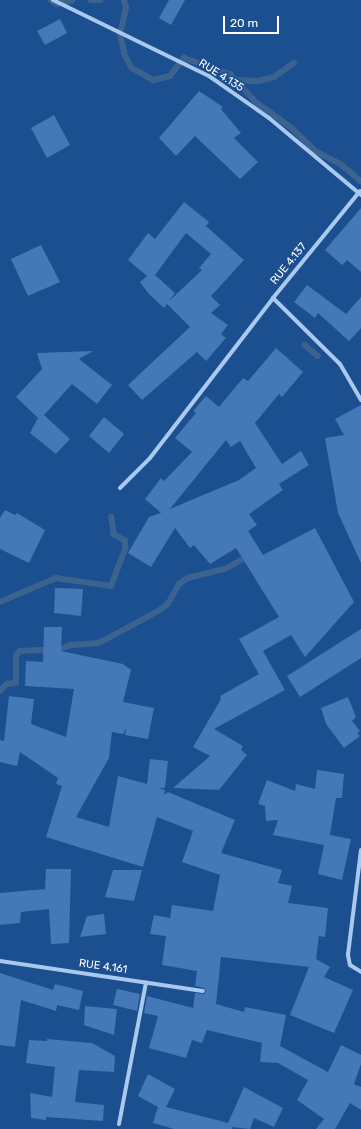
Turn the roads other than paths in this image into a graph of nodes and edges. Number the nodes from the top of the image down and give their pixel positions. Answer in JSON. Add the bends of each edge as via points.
{"nodes":[{"id":1,"x":53,"y":0,"type":"edge"},
{"id":2,"x":360,"y":193,"type":"edge"},
{"id":3,"x":273,"y":298,"type":"junction"},
{"id":4,"x":361,"y":400,"type":"edge"},
{"id":5,"x":120,"y":488,"type":"dead end"},
{"id":6,"x":361,"y":850,"type":"edge"},
{"id":7,"x":0,"y":961,"type":"edge"},
{"id":8,"x":361,"y":972,"type":"edge"},
{"id":9,"x":146,"y":983,"type":"junction"},
{"id":10,"x":202,"y":991,"type":"dead end"},
{"id":11,"x":119,"y":1124,"type":"dead end"}],
"edges":[{"from":1,"to":2,"type":"street","name":"RUE 4.135","via":[[209,76],[269,118]]},
{"from":2,"to":3,"type":"street","name":"RUE 4.137"},
{"from":3,"to":4,"type":"street","name":"RUE 4.137","via":[[340,364]]},
{"from":3,"to":5,"type":"street","via":[[150,458]]},
{"from":6,"to":8,"type":"street","via":[[348,955],[350,965]]},
{"from":7,"to":9,"type":"street","name":"RUE 4.161"},
{"from":9,"to":10,"type":"street","name":"RUE 4.161"},
{"from":9,"to":11,"type":"street"}]}
